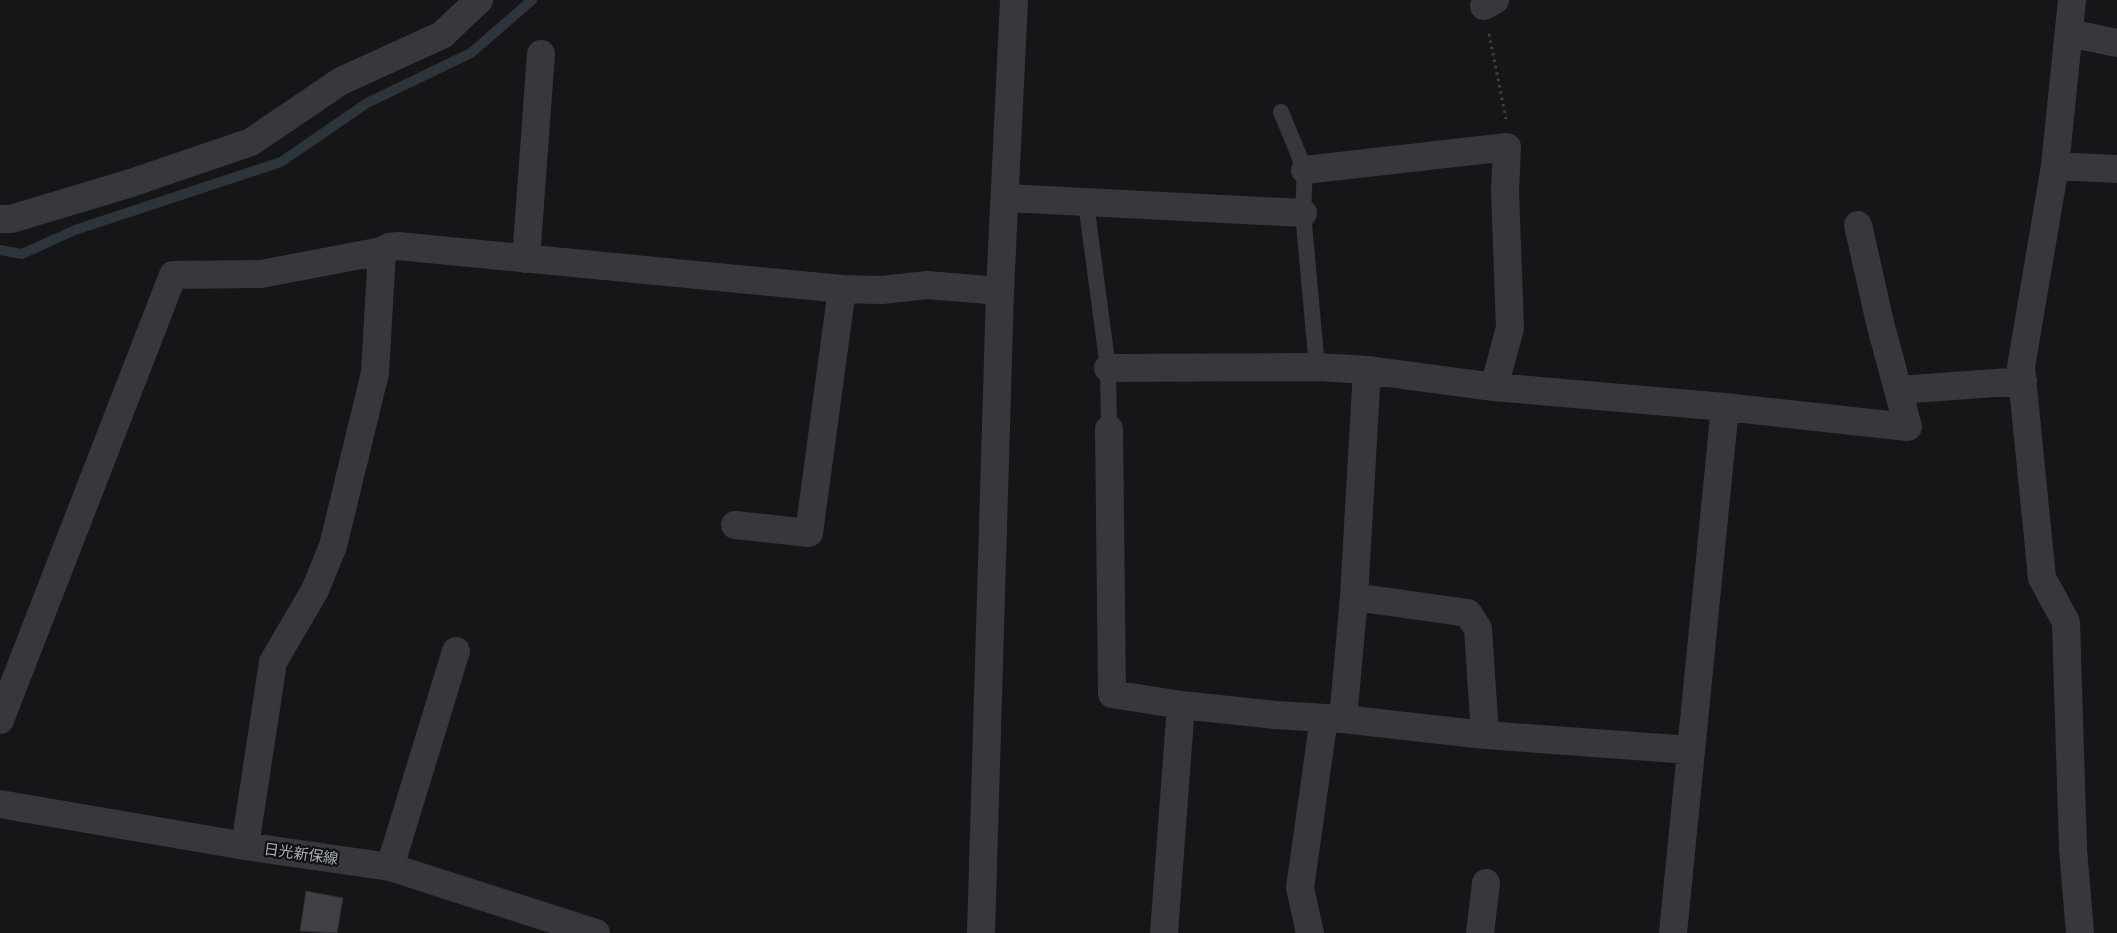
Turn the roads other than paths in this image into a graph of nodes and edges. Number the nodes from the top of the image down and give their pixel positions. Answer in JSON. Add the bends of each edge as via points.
{"nodes":[{"id":1,"x":479,"y":0,"type":"edge"},
{"id":2,"x":1014,"y":0,"type":"edge"},
{"id":3,"x":2072,"y":0,"type":"edge"},
{"id":4,"x":2069,"y":33,"type":"junction"},
{"id":5,"x":2117,"y":43,"type":"edge"},
{"id":6,"x":541,"y":54,"type":"dead end"},
{"id":7,"x":1281,"y":112,"type":"dead end"},
{"id":8,"x":2055,"y":166,"type":"junction"},
{"id":9,"x":2117,"y":169,"type":"edge"},
{"id":10,"x":1306,"y":170,"type":"junction"},
{"id":11,"x":1006,"y":198,"type":"junction"},
{"id":12,"x":1086,"y":203,"type":"junction"},
{"id":13,"x":1303,"y":213,"type":"junction"},
{"id":14,"x":0,"y":219,"type":"edge"},
{"id":15,"x":1858,"y":225,"type":"dead end"},
{"id":16,"x":382,"y":251,"type":"junction"},
{"id":17,"x":526,"y":259,"type":"junction"},
{"id":18,"x":842,"y":289,"type":"junction"},
{"id":19,"x":1000,"y":290,"type":"junction"},
{"id":20,"x":1317,"y":367,"type":"junction"},
{"id":21,"x":1108,"y":368,"type":"junction"},
{"id":22,"x":1367,"y":370,"type":"junction"},
{"id":23,"x":2023,"y":380,"type":"junction"},
{"id":24,"x":1494,"y":387,"type":"junction"},
{"id":25,"x":1898,"y":390,"type":"junction"},
{"id":26,"x":1726,"y":407,"type":"junction"},
{"id":27,"x":1109,"y":430,"type":"joint"},
{"id":28,"x":735,"y":525,"type":"dead end"},
{"id":29,"x":1354,"y":597,"type":"junction"},
{"id":30,"x":456,"y":651,"type":"dead end"},
{"id":31,"x":1181,"y":705,"type":"junction"},
{"id":32,"x":1333,"y":718,"type":"junction"},
{"id":33,"x":0,"y":720,"type":"edge"},
{"id":34,"x":1485,"y":735,"type":"junction"},
{"id":35,"x":1690,"y":750,"type":"junction"},
{"id":36,"x":0,"y":804,"type":"edge"},
{"id":37,"x":245,"y":846,"type":"junction"},
{"id":38,"x":390,"y":867,"type":"junction"},
{"id":39,"x":1486,"y":883,"type":"dead end"},
{"id":40,"x":596,"y":933,"type":"edge"},
{"id":41,"x":981,"y":933,"type":"edge"},
{"id":42,"x":1164,"y":933,"type":"edge"},
{"id":43,"x":1310,"y":933,"type":"edge"},
{"id":44,"x":1480,"y":933,"type":"edge"},
{"id":45,"x":1673,"y":933,"type":"edge"},
{"id":46,"x":2080,"y":933,"type":"edge"}],
"edges":[{"from":1,"to":14,"type":"street","via":[[442,35],[341,82],[251,142],[131,183],[11,219]]},
{"from":2,"to":11,"type":"street"},
{"from":3,"to":4,"type":"street"},
{"from":4,"to":5,"type":"street"},
{"from":4,"to":8,"type":"street"},
{"from":6,"to":17,"type":"street"},
{"from":7,"to":10,"type":"lane"},
{"from":8,"to":9,"type":"street"},
{"from":8,"to":23,"type":"street","via":[[2021,367]]},
{"from":10,"to":13,"type":"lane"},
{"from":10,"to":24,"type":"street","via":[[1507,147],[1505,191],[1510,328]]},
{"from":11,"to":12,"type":"street"},
{"from":11,"to":19,"type":"street"},
{"from":12,"to":13,"type":"street"},
{"from":12,"to":21,"type":"lane"},
{"from":13,"to":20,"type":"lane"},
{"from":15,"to":25,"type":"street"},
{"from":16,"to":17,"type":"street","via":[[398,246]]},
{"from":16,"to":33,"type":"street","via":[[262,274],[173,275]]},
{"from":16,"to":37,"type":"street","via":[[375,373],[326,568],[273,662]]},
{"from":17,"to":18,"type":"street"},
{"from":18,"to":19,"type":"street","via":[[882,290],[927,285]]},
{"from":18,"to":28,"type":"street","via":[[809,533]]},
{"from":19,"to":41,"type":"street"},
{"from":20,"to":21,"type":"street"},
{"from":20,"to":22,"type":"street"},
{"from":21,"to":27,"type":"lane"},
{"from":22,"to":24,"type":"street"},
{"from":22,"to":29,"type":"street"},
{"from":23,"to":25,"type":"street"},
{"from":23,"to":46,"type":"street","via":[[2042,578],[2066,622],[2073,849]]},
{"from":24,"to":26,"type":"street"},
{"from":25,"to":26,"type":"street","via":[[1908,427]]},
{"from":26,"to":35,"type":"street"},
{"from":27,"to":31,"type":"street","via":[[1112,694]]},
{"from":29,"to":32,"type":"street"},
{"from":29,"to":34,"type":"street","via":[[1468,613],[1478,629]]},
{"from":30,"to":38,"type":"street"},
{"from":31,"to":32,"type":"street"},
{"from":31,"to":42,"type":"street"},
{"from":32,"to":34,"type":"street"},
{"from":32,"to":43,"type":"street","via":[[1300,888]]},
{"from":34,"to":35,"type":"street"},
{"from":35,"to":45,"type":"street"},
{"from":36,"to":37,"type":"street","name":"日光新保線"},
{"from":37,"to":38,"type":"street","name":"日光新保線"},
{"from":38,"to":40,"type":"street","name":"日光新保線"},
{"from":39,"to":44,"type":"street"}]}
